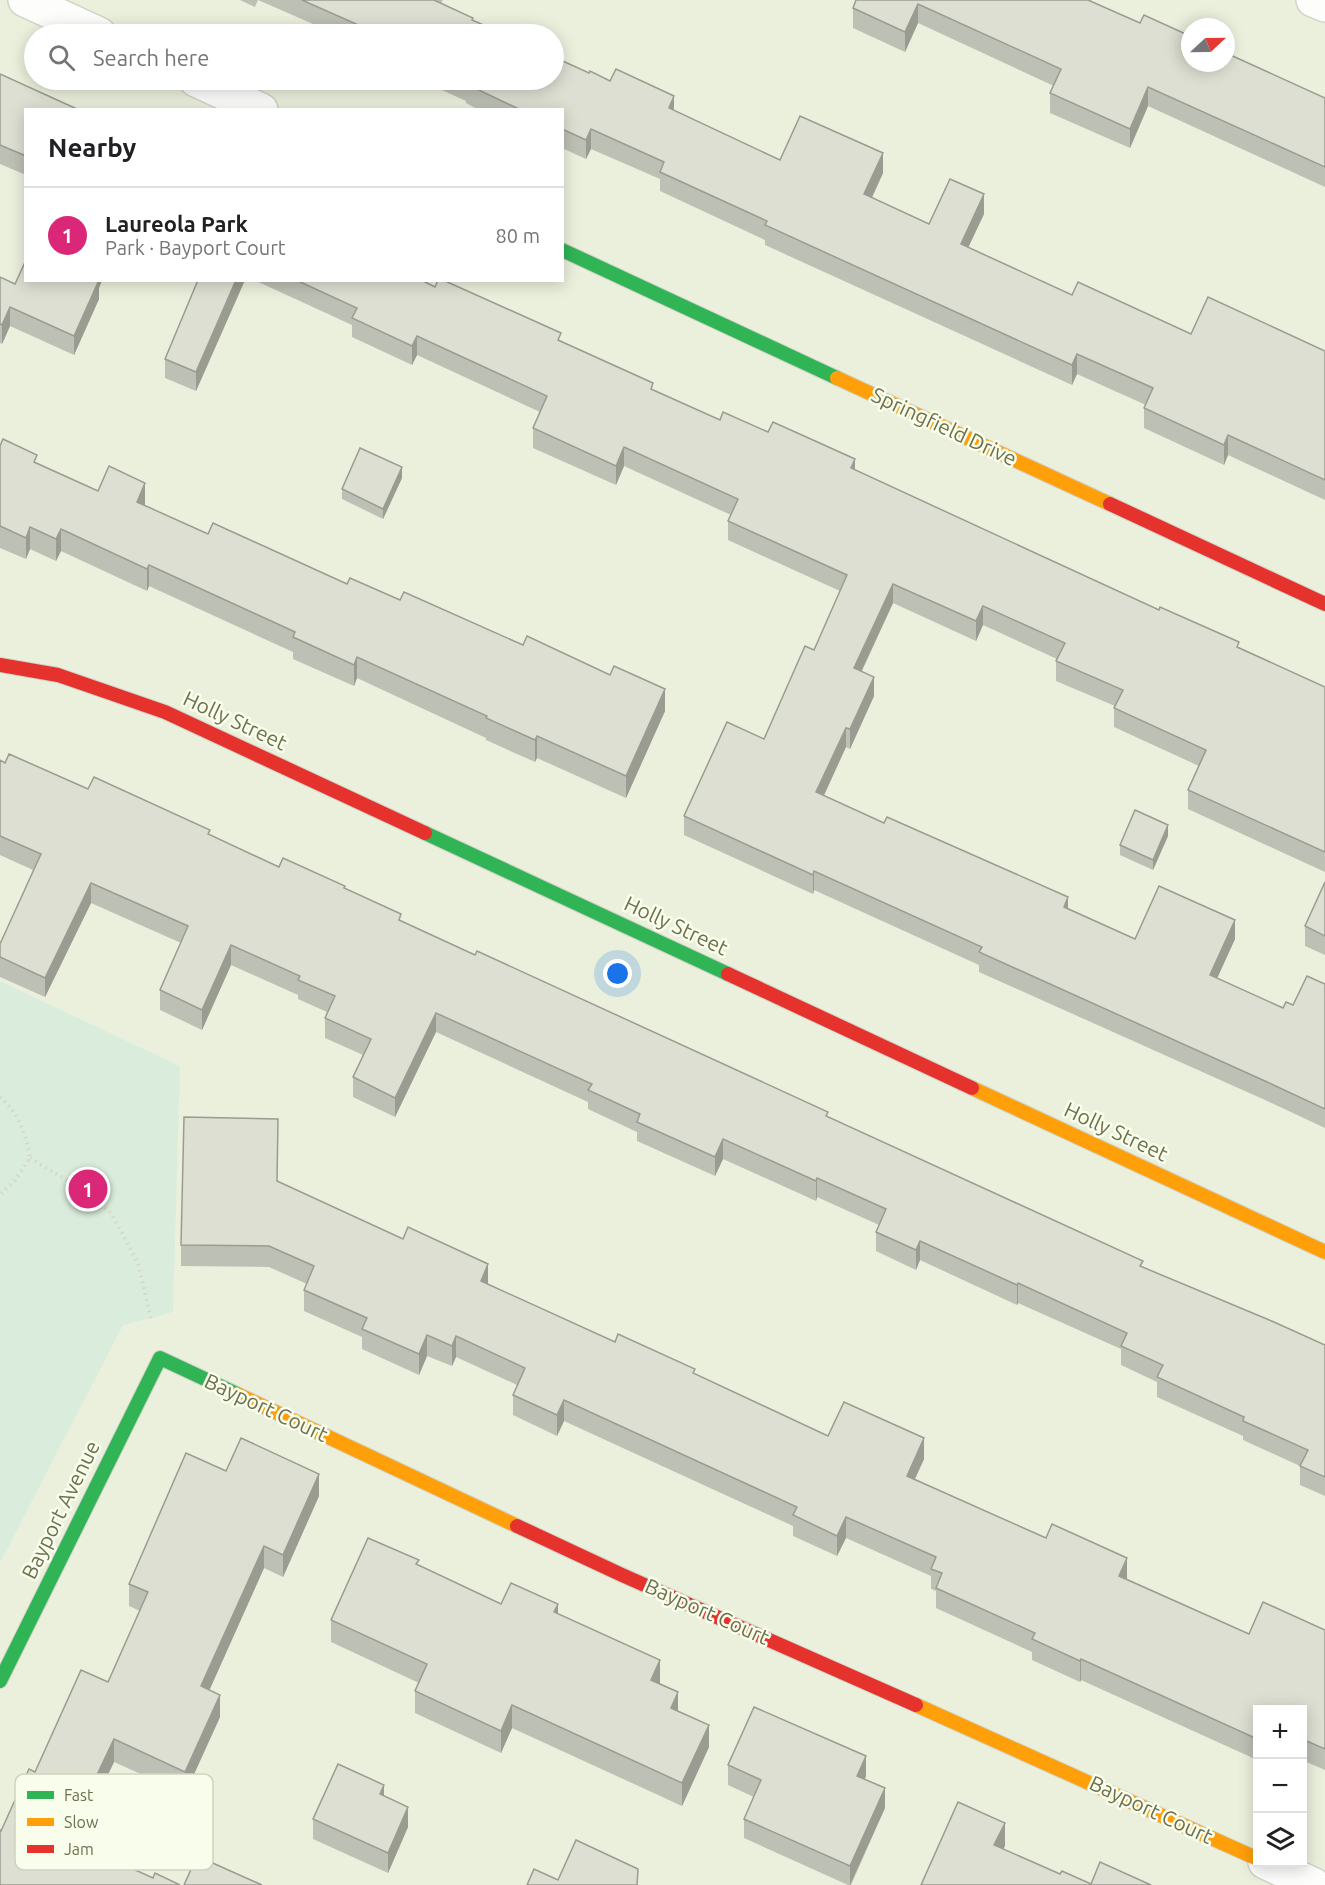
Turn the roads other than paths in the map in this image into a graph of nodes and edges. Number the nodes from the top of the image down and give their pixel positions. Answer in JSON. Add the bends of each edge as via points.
{"nodes":[{"id":1,"x":25,"y":0,"type":"edge"},
{"id":2,"x":1313,"y":0,"type":"edge"},
{"id":3,"x":1325,"y":5,"type":"edge"},
{"id":4,"x":77,"y":24,"type":"edge"},
{"id":5,"x":218,"y":90,"type":"edge"},
{"id":6,"x":257,"y":108,"type":"edge"},
{"id":7,"x":564,"y":251,"type":"edge"},
{"id":8,"x":1325,"y":604,"type":"edge"},
{"id":9,"x":0,"y":665,"type":"edge"},
{"id":10,"x":1325,"y":1252,"type":"edge"},
{"id":11,"x":160,"y":1358,"type":"joint"},
{"id":12,"x":0,"y":1681,"type":"edge"},
{"id":13,"x":1253,"y":1857,"type":"edge"},
{"id":14,"x":1273,"y":1867,"type":"edge"},
{"id":15,"x":1314,"y":1885,"type":"edge"}],
"edges":[{"from":1,"to":4,"type":"street"},
{"from":2,"to":3,"type":"street"},
{"from":5,"to":6,"type":"street"},
{"from":7,"to":8,"type":"street","name":"Springfield Drive"},
{"from":9,"to":10,"type":"street","name":"Holly Street","via":[[58,675],[165,711]]},
{"from":11,"to":12,"type":"street","name":"Bayport Avenue"},
{"from":11,"to":13,"type":"street","name":"Bayport Court","via":[[622,1575]]},
{"from":14,"to":15,"type":"street"}]}
